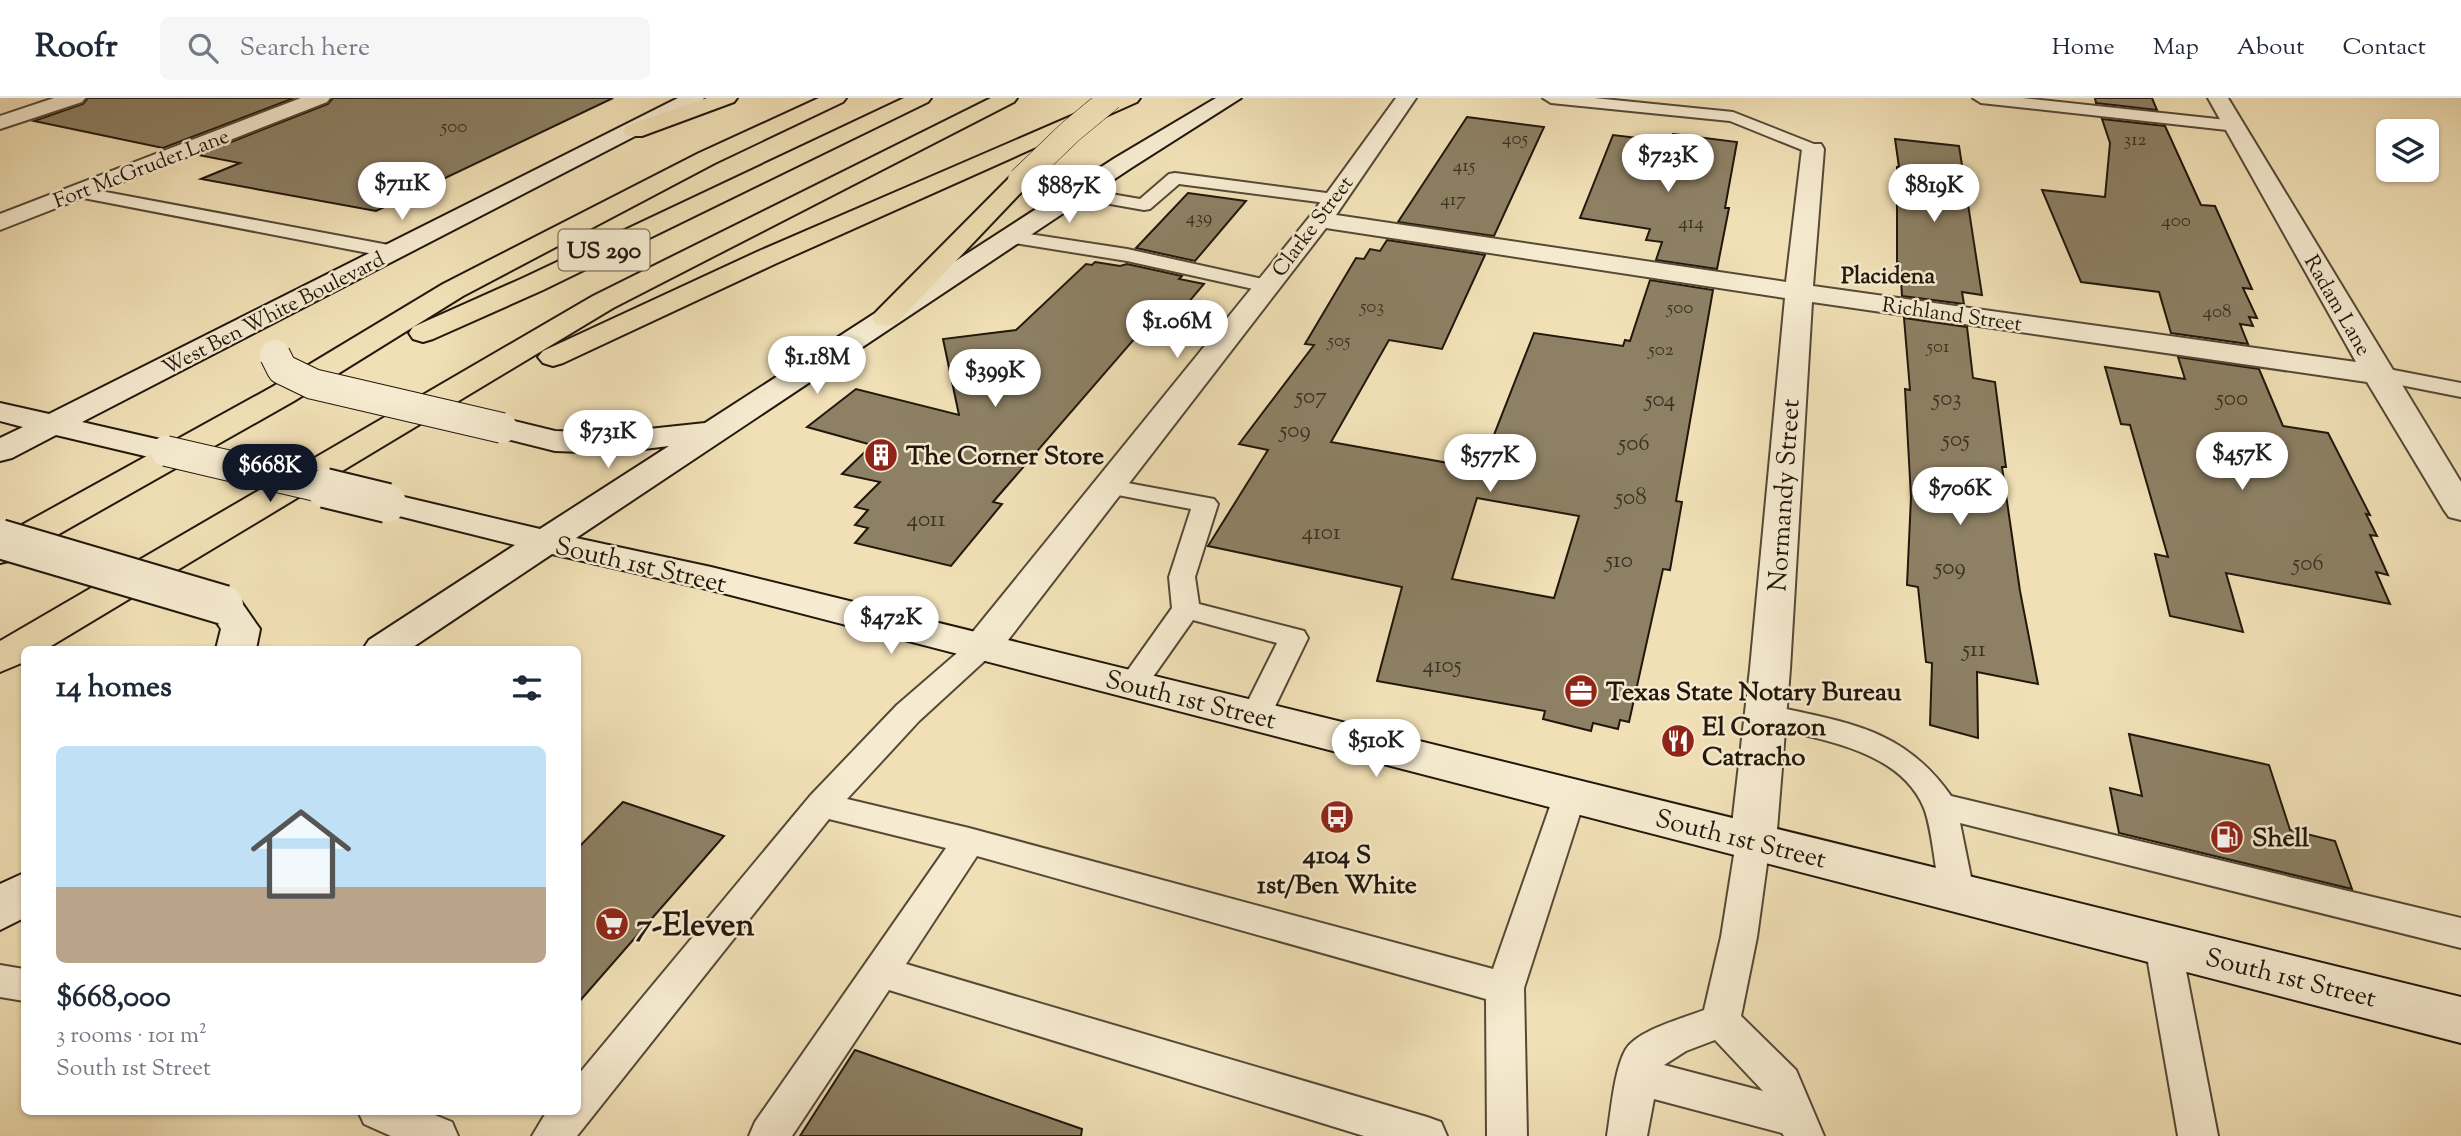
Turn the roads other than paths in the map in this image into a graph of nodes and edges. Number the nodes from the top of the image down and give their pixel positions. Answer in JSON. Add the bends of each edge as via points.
{"nodes":[{"id":1,"x":75,"y":98,"type":"edge"},
{"id":2,"x":320,"y":98,"type":"edge"},
{"id":3,"x":694,"y":98,"type":"edge"},
{"id":4,"x":727,"y":98,"type":"edge"},
{"id":5,"x":836,"y":98,"type":"edge"},
{"id":6,"x":921,"y":98,"type":"edge"},
{"id":7,"x":1007,"y":98,"type":"edge"},
{"id":8,"x":1111,"y":98,"type":"edge"},
{"id":9,"x":1130,"y":98,"type":"edge"},
{"id":10,"x":1231,"y":98,"type":"edge"},
{"id":11,"x":1406,"y":98,"type":"edge"},
{"id":12,"x":1551,"y":98,"type":"edge"},
{"id":13,"x":1981,"y":98,"type":"edge"},
{"id":14,"x":2218,"y":98,"type":"edge"},
{"id":15,"x":1661,"y":104,"type":"edge"},
{"id":16,"x":0,"y":123,"type":"edge"},
{"id":17,"x":2236,"y":126,"type":"junction"},
{"id":18,"x":634,"y":131,"type":"junction"},
{"id":19,"x":1813,"y":149,"type":"joint"},
{"id":20,"x":79,"y":192,"type":"junction"},
{"id":21,"x":1076,"y":193,"type":"junction"},
{"id":22,"x":1327,"y":209,"type":"junction"},
{"id":23,"x":0,"y":223,"type":"edge"},
{"id":24,"x":1009,"y":237,"type":"junction"},
{"id":25,"x":394,"y":252,"type":"junction"},
{"id":26,"x":1267,"y":286,"type":"junction"},
{"id":27,"x":1797,"y":292,"type":"junction"},
{"id":28,"x":303,"y":298,"type":"junction"},
{"id":29,"x":886,"y":318,"type":"junction"},
{"id":30,"x":2378,"y":374,"type":"junction"},
{"id":31,"x":2461,"y":390,"type":"edge"},
{"id":32,"x":283,"y":394,"type":"junction"},
{"id":33,"x":0,"y":412,"type":"edge"},
{"id":34,"x":52,"y":424,"type":"junction"},
{"id":35,"x":391,"y":429,"type":"junction"},
{"id":36,"x":717,"y":430,"type":"junction"},
{"id":37,"x":0,"y":451,"type":"edge"},
{"id":38,"x":1111,"y":487,"type":"junction"},
{"id":39,"x":2461,"y":510,"type":"edge"},
{"id":40,"x":0,"y":539,"type":"edge"},
{"id":41,"x":544,"y":542,"type":"junction"},
{"id":42,"x":0,"y":552,"type":"edge"},
{"id":43,"x":1186,"y":610,"type":"junction"},
{"id":44,"x":22,"y":646,"type":"edge"},
{"id":45,"x":237,"y":646,"type":"edge"},
{"id":46,"x":388,"y":646,"type":"edge"},
{"id":47,"x":21,"y":647,"type":"edge"},
{"id":48,"x":981,"y":648,"type":"junction"},
{"id":49,"x":0,"y":659,"type":"edge"},
{"id":50,"x":1133,"y":684,"type":"junction"},
{"id":51,"x":1256,"y":715,"type":"junction"},
{"id":52,"x":1768,"y":716,"type":"junction"},
{"id":53,"x":1570,"y":795,"type":"junction"},
{"id":54,"x":822,"y":805,"type":"junction"},
{"id":55,"x":1940,"y":806,"type":"junction"},
{"id":56,"x":969,"y":841,"type":"junction"},
{"id":57,"x":1753,"y":842,"type":"junction"},
{"id":58,"x":1957,"y":892,"type":"junction"},
{"id":59,"x":21,"y":894,"type":"edge"},
{"id":60,"x":0,"y":910,"type":"edge"},
{"id":61,"x":2461,"y":933,"type":"edge"},
{"id":62,"x":2163,"y":945,"type":"junction"},
{"id":63,"x":881,"y":972,"type":"junction"},
{"id":64,"x":0,"y":981,"type":"edge"},
{"id":65,"x":21,"y":984,"type":"edge"},
{"id":66,"x":1506,"y":988,"type":"junction"},
{"id":67,"x":2461,"y":1020,"type":"edge"},
{"id":68,"x":1721,"y":1021,"type":"junction"},
{"id":69,"x":1639,"y":1077,"type":"junction"},
{"id":70,"x":581,"y":1101,"type":"edge"},
{"id":71,"x":388,"y":1115,"type":"edge"},
{"id":72,"x":569,"y":1115,"type":"edge"},
{"id":73,"x":1800,"y":1127,"type":"edge"},
{"id":74,"x":1629,"y":1135,"type":"edge"},
{"id":75,"x":438,"y":1136,"type":"edge"},
{"id":76,"x":552,"y":1136,"type":"edge"},
{"id":77,"x":769,"y":1136,"type":"edge"},
{"id":78,"x":1427,"y":1136,"type":"edge"},
{"id":79,"x":1507,"y":1136,"type":"edge"},
{"id":80,"x":2198,"y":1136,"type":"edge"}],
"edges":[{"from":1,"to":16,"type":"main road"},
{"from":2,"to":20,"type":"main road","name":"Fort McGruder Lane"},
{"from":3,"to":18,"type":"main road","name":"West Ben White Boulevard"},
{"from":4,"to":18,"type":"highway"},
{"from":5,"to":32,"type":"highway","via":[[707,158],[453,290]]},
{"from":6,"to":32,"type":"highway","number":"US 290","via":[[533,284]]},
{"from":7,"to":35,"type":"highway","number":"US 290","via":[[603,302]]},
{"from":8,"to":29,"type":"highway","bridge":true,"via":[[1020,180]]},
{"from":9,"to":35,"type":"highway"},
{"from":10,"to":21,"type":"main road"},
{"from":11,"to":22,"type":"main road","name":"Clarke Street"},
{"from":12,"to":15,"type":"lane"},
{"from":13,"to":17,"type":"lane"},
{"from":14,"to":17,"type":"main road","name":"Radam Lane"},
{"from":15,"to":19,"type":"lane","via":[[1733,117]]},
{"from":17,"to":30,"type":"main road","name":"Radam Lane"},
{"from":18,"to":25,"type":"main road","name":"West Ben White Boulevard"},
{"from":19,"to":27,"type":"main road","name":"Normandy Street"},
{"from":20,"to":23,"type":"main road","name":"Fort McGruder Lane"},
{"from":20,"to":25,"type":"lane"},
{"from":21,"to":22,"type":"lane","via":[[1144,205],[1175,178]]},
{"from":21,"to":24,"type":"main road"},
{"from":22,"to":26,"type":"main road","name":"Clarke Street"},
{"from":22,"to":27,"type":"main road","name":"Richland Street"},
{"from":24,"to":26,"type":"lane","via":[[1127,255]]},
{"from":24,"to":29,"type":"main road"},
{"from":25,"to":28,"type":"main road","name":"West Ben White Boulevard"},
{"from":26,"to":38,"type":"main road","name":"Clarke Street"},
{"from":27,"to":30,"type":"main road","name":"Richland Street"},
{"from":27,"to":52,"type":"main road","name":"Normandy Street"},
{"from":28,"to":34,"type":"main road","name":"West Ben White Boulevard"},
{"from":28,"to":36,"type":"main road","bridge":true,"via":[[275,355],[282,369],[313,384],[555,441],[611,443]]},
{"from":29,"to":36,"type":"main road"},
{"from":30,"to":31,"type":"lane"},
{"from":30,"to":39,"type":"main road","name":"Radam Lane"},
{"from":32,"to":42,"type":"highway","number":"US 290"},
{"from":33,"to":34,"type":"main road","name":"South 1st Street"},
{"from":34,"to":37,"type":"main road","name":"West Ben White Boulevard"},
{"from":34,"to":41,"type":"main road","name":"South 1st Street","bridge":true},
{"from":35,"to":44,"type":"highway","number":"US 290"},
{"from":36,"to":41,"type":"main road"},
{"from":38,"to":43,"type":"lane","via":[[1205,504],[1182,577]]},
{"from":38,"to":48,"type":"main road","name":"Clarke Street"},
{"from":40,"to":45,"type":"main road","bridge":true,"via":[[224,605],[241,628]]},
{"from":41,"to":46,"type":"main road"},
{"from":41,"to":48,"type":"main road","name":"South 1st Street"},
{"from":43,"to":50,"type":"lane"},
{"from":43,"to":51,"type":"lane","via":[[1294,638]]},
{"from":47,"to":49,"type":"highway","number":"US 290"},
{"from":48,"to":50,"type":"main road","name":"South 1st Street"},
{"from":48,"to":54,"type":"lane","via":[[908,713]]},
{"from":50,"to":51,"type":"main road","name":"South 1st Street"},
{"from":51,"to":53,"type":"main road","name":"South 1st Street"},
{"from":52,"to":55,"type":"lane","via":[[1889,750],[1908,763]]},
{"from":52,"to":57,"type":"main road","name":"Normandy Street"},
{"from":53,"to":57,"type":"main road","name":"South 1st Street"},
{"from":53,"to":66,"type":"lane"},
{"from":54,"to":56,"type":"lane"},
{"from":54,"to":70,"type":"lane"},
{"from":55,"to":58,"type":"lane"},
{"from":55,"to":61,"type":"lane"},
{"from":56,"to":63,"type":"lane"},
{"from":56,"to":66,"type":"lane"},
{"from":57,"to":58,"type":"main road","name":"South 1st Street"},
{"from":57,"to":68,"type":"lane","via":[[1740,937]]},
{"from":58,"to":62,"type":"main road","name":"South 1st Street"},
{"from":59,"to":60,"type":"main road"},
{"from":62,"to":67,"type":"main road","name":"South 1st Street"},
{"from":62,"to":80,"type":"lane"},
{"from":63,"to":77,"type":"lane"},
{"from":63,"to":78,"type":"lane"},
{"from":64,"to":65,"type":"lane"},
{"from":66,"to":79,"type":"lane"},
{"from":68,"to":69,"type":"lane","via":[[1672,1039],[1641,1059]]},
{"from":68,"to":73,"type":"lane","via":[[1782,1083]]},
{"from":69,"to":73,"type":"lane"},
{"from":69,"to":74,"type":"lane"},
{"from":71,"to":75,"type":"lane"},
{"from":72,"to":76,"type":"lane"}]}
